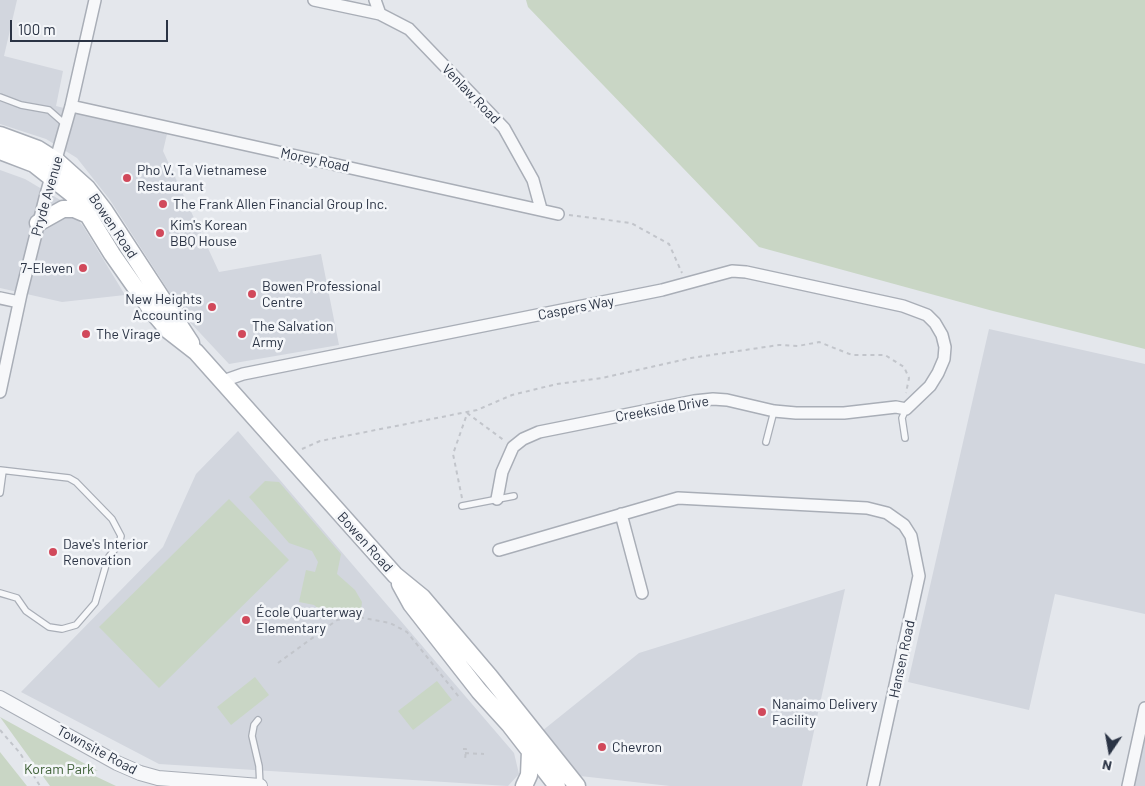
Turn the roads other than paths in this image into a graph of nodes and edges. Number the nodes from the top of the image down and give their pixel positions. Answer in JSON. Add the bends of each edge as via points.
{"nodes":[{"id":1,"x":95,"y":0,"type":"edge"},
{"id":2,"x":314,"y":0,"type":"edge"},
{"id":3,"x":375,"y":0,"type":"edge"},
{"id":4,"x":380,"y":14,"type":"junction"},
{"id":5,"x":0,"y":97,"type":"edge"},
{"id":6,"x":71,"y":106,"type":"junction"},
{"id":7,"x":66,"y":125,"type":"junction"},
{"id":8,"x":0,"y":135,"type":"edge"},
{"id":9,"x":0,"y":151,"type":"edge"},
{"id":10,"x":57,"y":161,"type":"junction"},
{"id":11,"x":52,"y":177,"type":"junction"},
{"id":12,"x":540,"y":209,"type":"junction"},
{"id":13,"x":558,"y":214,"type":"road end"},
{"id":14,"x":88,"y":215,"type":"junction"},
{"id":15,"x":38,"y":222,"type":"junction"},
{"id":16,"x":0,"y":298,"type":"edge"},
{"id":17,"x":19,"y":302,"type":"junction"},
{"id":18,"x":196,"y":352,"type":"junction"},
{"id":19,"x":223,"y":381,"type":"junction"},
{"id":20,"x":0,"y":392,"type":"edge"},
{"id":21,"x":906,"y":409,"type":"junction"},
{"id":22,"x":774,"y":411,"type":"junction"},
{"id":23,"x":905,"y":438,"type":"dead end"},
{"id":24,"x":766,"y":442,"type":"dead end"},
{"id":25,"x":2,"y":471,"type":"edge"},
{"id":26,"x":0,"y":493,"type":"edge"},
{"id":27,"x":514,"y":496,"type":"dead end"},
{"id":28,"x":497,"y":499,"type":"junction"},
{"id":29,"x":462,"y":506,"type":"dead end"},
{"id":30,"x":622,"y":514,"type":"junction"},
{"id":31,"x":499,"y":550,"type":"dead end"},
{"id":32,"x":395,"y":575,"type":"junction"},
{"id":33,"x":0,"y":593,"type":"edge"},
{"id":34,"x":642,"y":593,"type":"dead end"},
{"id":35,"x":0,"y":698,"type":"edge"},
{"id":36,"x":1145,"y":708,"type":"edge"},
{"id":37,"x":258,"y":720,"type":"dead end"},
{"id":38,"x":530,"y":751,"type":"junction"},
{"id":39,"x":197,"y":784,"type":"edge"},
{"id":40,"x":216,"y":784,"type":"edge"},
{"id":41,"x":260,"y":786,"type":"edge"},
{"id":42,"x":524,"y":786,"type":"edge"},
{"id":43,"x":557,"y":786,"type":"edge"},
{"id":44,"x":577,"y":786,"type":"edge"},
{"id":45,"x":873,"y":786,"type":"edge"},
{"id":46,"x":1128,"y":786,"type":"edge"}],
"edges":[{"from":1,"to":6,"type":"street","name":"Pryde Avenue"},
{"from":2,"to":4,"type":"street","name":"Venlaw Road"},
{"from":3,"to":4,"type":"street"},
{"from":4,"to":12,"type":"street","name":"Venlaw Road","via":[[409,29],[504,128],[533,180]]},
{"from":5,"to":7,"type":"lane","via":[[20,105],[49,110]]},
{"from":6,"to":7,"type":"street","name":"Pryde Avenue"},
{"from":6,"to":12,"type":"street","name":"Morey Road"},
{"from":7,"to":10,"type":"street","name":"Pryde Avenue"},
{"from":8,"to":10,"type":"main road","name":"Bowen Road","via":[[32,146]]},
{"from":9,"to":11,"type":"main road","name":"Bowen Road","via":[[34,164]]},
{"from":10,"to":11,"type":"street","name":"Pryde Avenue"},
{"from":10,"to":18,"type":"main road","name":"Bowen Road","via":[[97,200]]},
{"from":11,"to":14,"type":"main road","name":"Bowen Road","via":[[68,190]]},
{"from":11,"to":15,"type":"street","name":"Pryde Avenue"},
{"from":12,"to":13,"type":"street","name":"Morey Road"},
{"from":14,"to":15,"type":"main road","via":[[74,209],[63,209]]},
{"from":14,"to":18,"type":"main road","name":"Bowen Road","via":[[152,311]]},
{"from":15,"to":17,"type":"street","name":"Pryde Avenue"},
{"from":16,"to":17,"type":"street"},
{"from":17,"to":20,"type":"street","name":"Pryde Avenue"},
{"from":18,"to":19,"type":"main road","name":"Bowen Road"},
{"from":19,"to":21,"type":"street","name":"Caspers Way","via":[[243,374],[662,290],[732,270],[904,306],[927,315],[942,335],[944,359],[930,386]]},
{"from":19,"to":32,"type":"main road","name":"Bowen Road"},
{"from":21,"to":22,"type":"street","name":"Creekside Drive","via":[[896,407],[830,414]]},
{"from":21,"to":23,"type":"lane","via":[[902,418]]},
{"from":22,"to":24,"type":"lane"},
{"from":22,"to":28,"type":"street","name":"Creekside Drive","via":[[728,400],[694,401],[539,432],[513,447],[502,472]]},
{"from":25,"to":26,"type":"lane"},
{"from":25,"to":33,"type":"lane","via":[[69,478],[112,519],[121,536],[108,558],[95,603],[76,625],[62,629],[49,626],[26,612],[16,598]]},
{"from":27,"to":28,"type":"lane"},
{"from":28,"to":29,"type":"lane"},
{"from":30,"to":31,"type":"street","name":"Hansen Road"},
{"from":30,"to":34,"type":"street"},
{"from":30,"to":45,"type":"street","name":"Hansen Road","via":[[678,498],[867,508],[887,513],[904,525],[918,560],[919,582]]},
{"from":32,"to":38,"type":"main road","name":"Bowen Road","via":[[412,604]]},
{"from":32,"to":44,"type":"main road","name":"Bowen Road","via":[[422,597],[448,627]]},
{"from":35,"to":39,"type":"street","name":"Townsite Road","via":[[140,774]]},
{"from":36,"to":46,"type":"street"},
{"from":37,"to":41,"type":"lane","via":[[252,736]]},
{"from":38,"to":42,"type":"main road","via":[[529,775]]},
{"from":38,"to":43,"type":"main road","name":"Bowen Road"},
{"from":39,"to":40,"type":"street","name":"Townsite Road"},
{"from":40,"to":41,"type":"street","name":"Townsite Road"}]}
